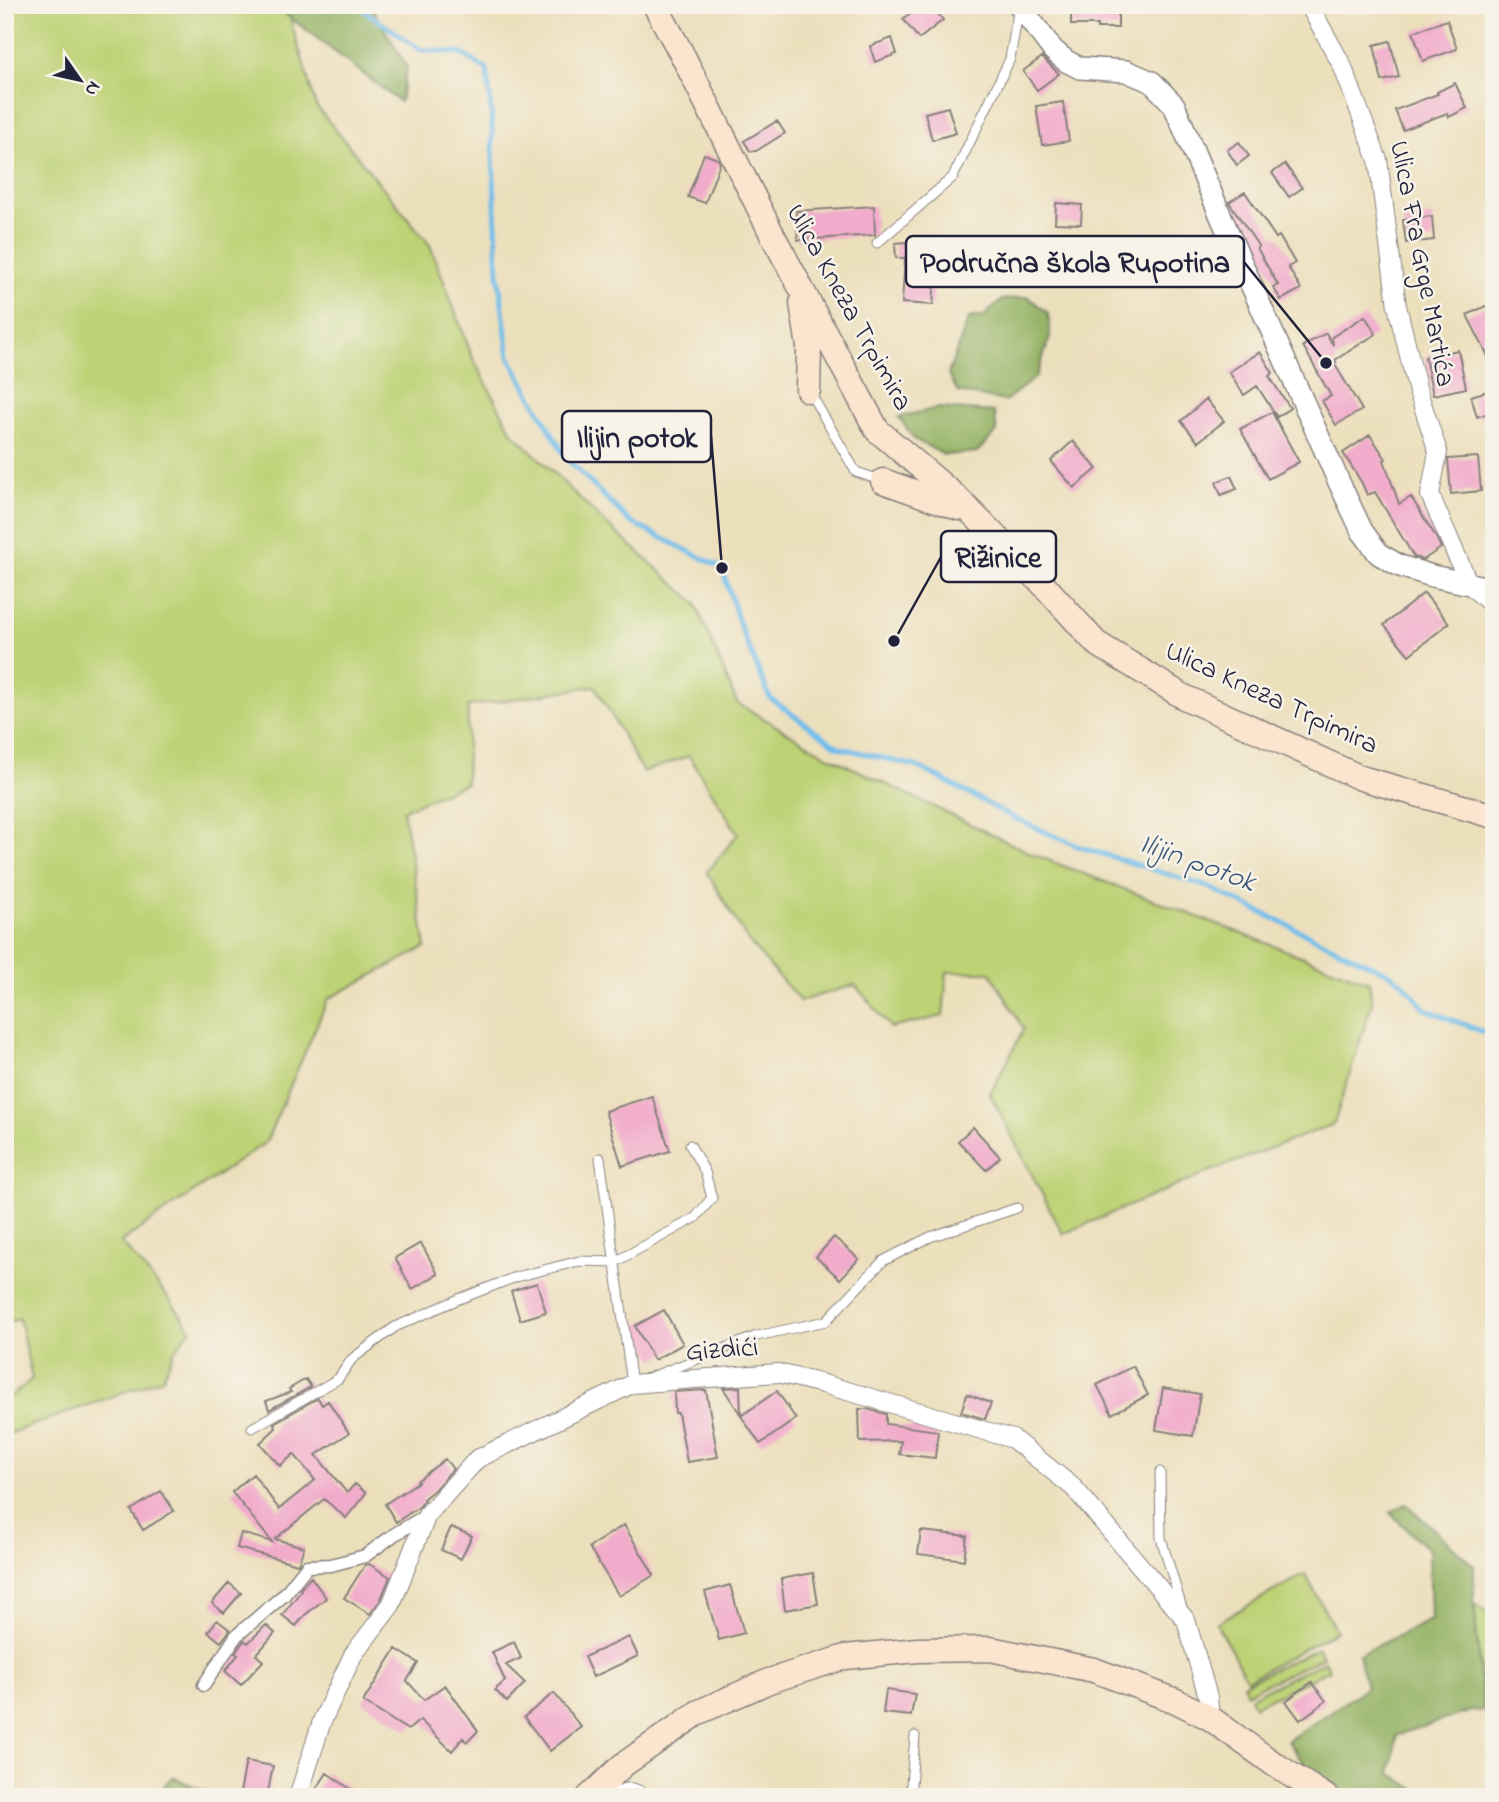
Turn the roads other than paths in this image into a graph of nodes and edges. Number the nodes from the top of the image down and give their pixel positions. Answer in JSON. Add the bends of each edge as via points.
{"nodes":[{"id":1,"x":655,"y":5,"type":"edge"},
{"id":2,"x":1019,"y":5,"type":"edge"},
{"id":3,"x":1309,"y":5,"type":"edge"},
{"id":4,"x":877,"y":243,"type":"dead end"},
{"id":5,"x":800,"y":285,"type":"junction"},
{"id":6,"x":808,"y":390,"type":"joint"},
{"id":7,"x":883,"y":481,"type":"joint"},
{"id":8,"x":972,"y":512,"type":"junction"},
{"id":9,"x":1469,"y":584,"type":"junction"},
{"id":10,"x":1494,"y":589,"type":"edge"},
{"id":11,"x":1494,"y":607,"type":"edge"},
{"id":12,"x":1494,"y":816,"type":"edge"},
{"id":13,"x":690,"y":1145,"type":"dead end"},
{"id":14,"x":600,"y":1158,"type":"dead end"},
{"id":15,"x":1017,"y":1208,"type":"dead end"},
{"id":16,"x":615,"y":1262,"type":"junction"},
{"id":17,"x":632,"y":1384,"type":"junction"},
{"id":18,"x":252,"y":1428,"type":"dead end"},
{"id":19,"x":1160,"y":1472,"type":"dead end"},
{"id":20,"x":427,"y":1515,"type":"junction"},
{"id":21,"x":1185,"y":1620,"type":"junction"},
{"id":22,"x":204,"y":1685,"type":"dead end"},
{"id":23,"x":1210,"y":1718,"type":"junction"},
{"id":24,"x":915,"y":1736,"type":"dead end"},
{"id":25,"x":298,"y":1797,"type":"edge"},
{"id":26,"x":589,"y":1797,"type":"edge"},
{"id":27,"x":611,"y":1797,"type":"edge"},
{"id":28,"x":647,"y":1797,"type":"edge"},
{"id":29,"x":910,"y":1797,"type":"edge"},
{"id":30,"x":1326,"y":1797,"type":"edge"}],
"edges":[{"from":1,"to":5,"type":"main road","name":"Ulica Kneza Trpimira"},
{"from":2,"to":4,"type":"lane","via":[[1010,58],[953,177]]},
{"from":2,"to":9,"type":"street","via":[[1066,61],[1080,68],[1126,71],[1152,82],[1174,105],[1362,531],[1379,554],[1400,566]]},
{"from":3,"to":9,"type":"street","name":"Ulica Fra Grge Martića","via":[[1342,65],[1378,160],[1397,306],[1438,452],[1430,495]]},
{"from":5,"to":6,"type":"main road"},
{"from":5,"to":8,"type":"main road","name":"Ulica Kneza Trpimira","via":[[877,430]]},
{"from":6,"to":7,"type":"lane","via":[[856,472]]},
{"from":7,"to":8,"type":"main road"},
{"from":8,"to":12,"type":"main road","name":"Ulica Kneza Trpimira","via":[[1096,643],[1184,697],[1361,778]]},
{"from":9,"to":10,"type":"street"},
{"from":9,"to":11,"type":"street","name":"Ulica Fra Grge Martića"},
{"from":13,"to":16,"type":"lane","via":[[705,1172],[712,1199],[695,1218]]},
{"from":14,"to":16,"type":"lane"},
{"from":15,"to":17,"type":"lane","via":[[930,1237],[883,1261],[826,1321],[757,1336]]},
{"from":16,"to":17,"type":"lane"},
{"from":16,"to":18,"type":"lane","via":[[579,1261],[516,1277],[395,1327],[352,1359],[338,1379]]},
{"from":17,"to":20,"type":"street","name":"Gizdići","via":[[477,1459]]},
{"from":17,"to":21,"type":"street","name":"Gizdići","via":[[778,1373],[1013,1438],[1074,1488]]},
{"from":19,"to":21,"type":"lane","via":[[1161,1538]]},
{"from":20,"to":22,"type":"street","via":[[365,1556],[307,1566],[284,1595],[236,1636]]},
{"from":20,"to":25,"type":"street","name":"Gizdići","via":[[391,1605],[353,1655]]},
{"from":21,"to":23,"type":"street","name":"Gizdići"},
{"from":23,"to":26,"type":"main road","via":[[1176,1700],[1094,1670],[990,1649],[845,1657],[769,1681],[699,1712],[623,1765]]},
{"from":23,"to":30,"type":"main road"},
{"from":24,"to":29,"type":"lane"},
{"from":27,"to":28,"type":"lane","via":[[628,1787]]}]}
